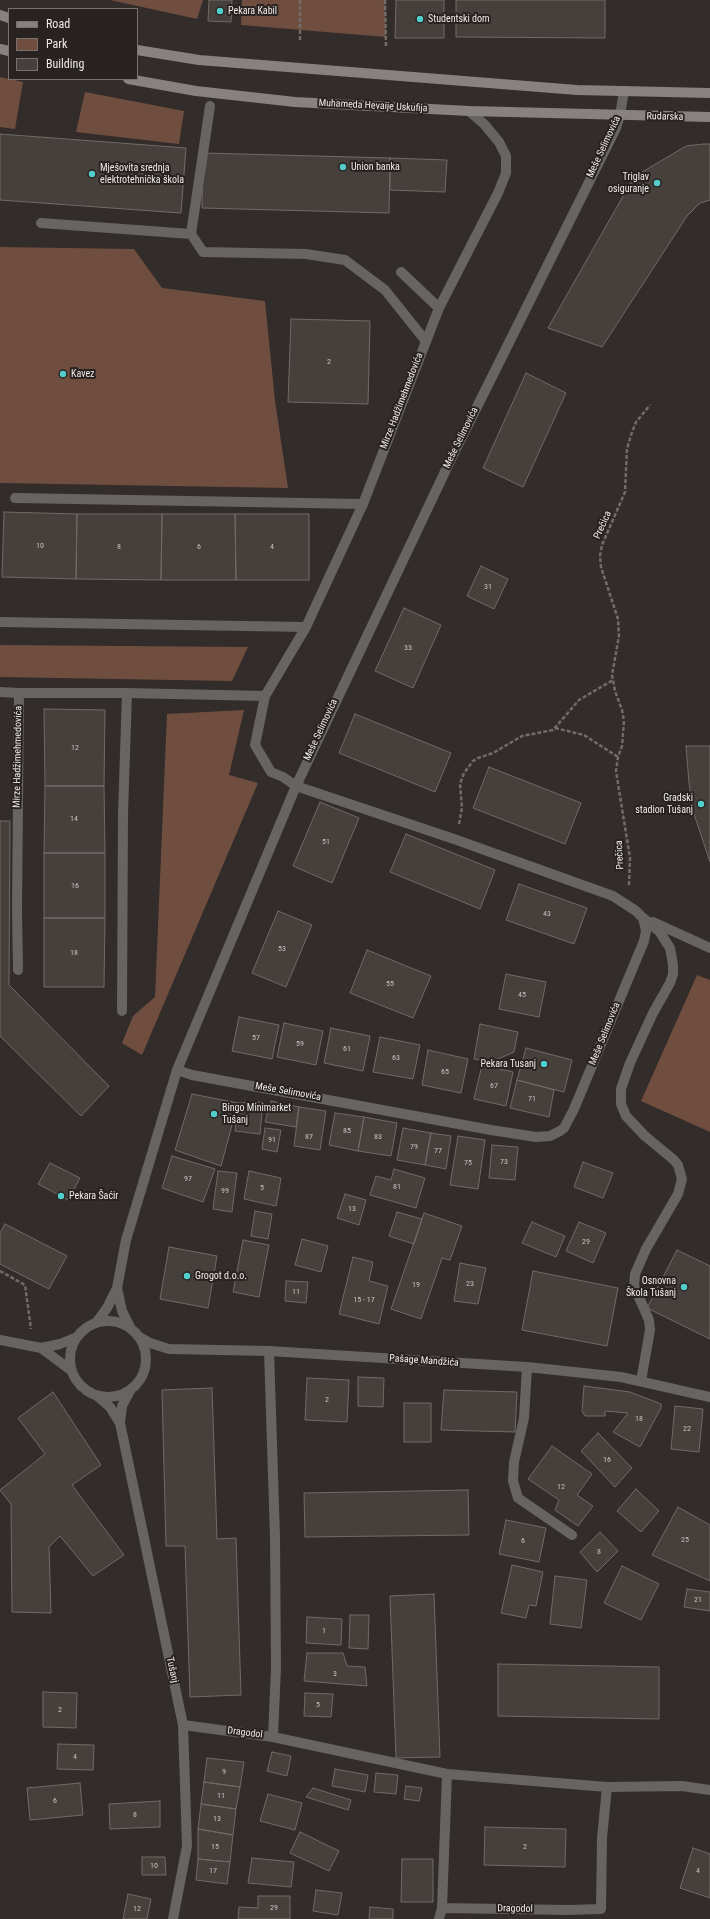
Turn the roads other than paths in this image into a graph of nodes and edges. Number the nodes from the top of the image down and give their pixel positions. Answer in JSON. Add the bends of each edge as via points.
{"nodes":[{"id":1,"x":138,"y":50,"type":"edge"},
{"id":2,"x":134,"y":80,"type":"edge"},
{"id":3,"x":624,"y":91,"type":"junction"},
{"id":4,"x":710,"y":93,"type":"edge"},
{"id":5,"x":210,"y":106,"type":"dead end"},
{"id":6,"x":469,"y":111,"type":"junction"},
{"id":7,"x":620,"y":115,"type":"junction"},
{"id":8,"x":710,"y":117,"type":"edge"},
{"id":9,"x":41,"y":223,"type":"dead end"},
{"id":10,"x":191,"y":234,"type":"junction"},
{"id":11,"x":401,"y":272,"type":"dead end"},
{"id":12,"x":439,"y":308,"type":"junction"},
{"id":13,"x":425,"y":340,"type":"junction"},
{"id":14,"x":15,"y":498,"type":"dead end"},
{"id":15,"x":363,"y":504,"type":"junction"},
{"id":16,"x":0,"y":622,"type":"edge"},
{"id":17,"x":306,"y":627,"type":"junction"},
{"id":18,"x":0,"y":692,"type":"edge"},
{"id":19,"x":19,"y":693,"type":"junction"},
{"id":20,"x":127,"y":693,"type":"junction"},
{"id":21,"x":265,"y":696,"type":"junction"},
{"id":22,"x":296,"y":786,"type":"junction"},
{"id":23,"x":644,"y":918,"type":"junction"},
{"id":24,"x":710,"y":948,"type":"edge"},
{"id":25,"x":18,"y":970,"type":"dead end"},
{"id":26,"x":122,"y":1011,"type":"dead end"},
{"id":27,"x":177,"y":1070,"type":"junction"},
{"id":28,"x":117,"y":1288,"type":"junction"},
{"id":29,"x":96,"y":1322,"type":"junction"},
{"id":30,"x":130,"y":1327,"type":"junction"},
{"id":31,"x":138,"y":1336,"type":"junction"},
{"id":32,"x":77,"y":1337,"type":"junction"},
{"id":33,"x":0,"y":1340,"type":"edge"},
{"id":34,"x":41,"y":1348,"type":"junction"},
{"id":35,"x":269,"y":1351,"type":"junction"},
{"id":36,"x":527,"y":1367,"type":"junction"},
{"id":37,"x":72,"y":1371,"type":"junction"},
{"id":38,"x":641,"y":1381,"type":"junction"},
{"id":39,"x":131,"y":1389,"type":"junction"},
{"id":40,"x":96,"y":1395,"type":"junction"},
{"id":41,"x":710,"y":1397,"type":"edge"},
{"id":42,"x":120,"y":1423,"type":"junction"},
{"id":43,"x":572,"y":1535,"type":"dead end"},
{"id":44,"x":183,"y":1725,"type":"junction"},
{"id":45,"x":273,"y":1737,"type":"junction"},
{"id":46,"x":447,"y":1774,"type":"junction"},
{"id":47,"x":607,"y":1787,"type":"junction"},
{"id":48,"x":710,"y":1790,"type":"edge"},
{"id":49,"x":442,"y":1908,"type":"junction"},
{"id":50,"x":174,"y":1919,"type":"edge"},
{"id":51,"x":439,"y":1919,"type":"edge"}],
"edges":[{"from":1,"to":3,"type":"main road","via":[[199,60],[304,69],[577,90]]},
{"from":2,"to":6,"type":"main road","name":"Muhameda Hevaije Uskufija","via":[[196,91],[295,102]]},
{"from":3,"to":4,"type":"main road"},
{"from":3,"to":7,"type":"street","name":"Meše Selimovića"},
{"from":5,"to":10,"type":"street"},
{"from":6,"to":7,"type":"main road","name":"Muhameda Hevaije Uskufija"},
{"from":6,"to":12,"type":"street","name":"Mirze Hadžimehmedovića","via":[[499,142],[506,156],[506,174]]},
{"from":7,"to":8,"type":"main road","name":"Rudarska"},
{"from":7,"to":22,"type":"street","name":"Meše Selimovića","via":[[616,128],[451,459]]},
{"from":9,"to":10,"type":"street"},
{"from":10,"to":13,"type":"street","via":[[203,252],[306,254],[345,260],[385,290]]},
{"from":11,"to":12,"type":"street"},
{"from":12,"to":13,"type":"street","name":"Mirze Hadžimehmedovića"},
{"from":13,"to":15,"type":"street","name":"Mirze Hadžimehmedovića"},
{"from":14,"to":15,"type":"street"},
{"from":15,"to":17,"type":"street","name":"Mirze Hadžimehmedovića"},
{"from":16,"to":17,"type":"street"},
{"from":17,"to":21,"type":"street","name":"Mirze Hadžimehmedovića"},
{"from":18,"to":19,"type":"street"},
{"from":19,"to":20,"type":"street","name":"Mirze Hadžimehmedovića"},
{"from":19,"to":25,"type":"street","name":"Mirze Hadžimehmedovića"},
{"from":20,"to":21,"type":"street","name":"Mirze Hadžimehmedovića"},
{"from":20,"to":26,"type":"street"},
{"from":21,"to":22,"type":"street","name":"Mirze Hadžimehmedovića","via":[[255,745],[271,772]]},
{"from":22,"to":23,"type":"street","via":[[613,896]]},
{"from":22,"to":27,"type":"street","name":"Meše Selimovića"},
{"from":23,"to":24,"type":"street"},
{"from":23,"to":27,"type":"street","name":"Meše Selimovića","via":[[644,941],[574,1109],[564,1128],[550,1136],[491,1130],[192,1075]]},
{"from":23,"to":38,"type":"street","via":[[659,931],[670,948],[672,974],[670,983],[630,1063],[621,1089],[621,1104],[626,1116],[674,1160],[682,1179],[678,1194],[646,1249],[635,1274],[634,1286],[649,1320],[650,1330]]},
{"from":27,"to":28,"type":"street","name":"Meše Selimovića","via":[[126,1240]]},
{"from":28,"to":29,"type":"street","via":[[107,1308]]},
{"from":28,"to":30,"type":"street","via":[[122,1311]]},
{"from":29,"to":30,"type":"street","via":[[107,1320]]},
{"from":29,"to":32,"type":"street","via":[[85,1328]]},
{"from":30,"to":31,"type":"street"},
{"from":31,"to":35,"type":"street","name":"Pašage Mandžića","via":[[169,1349]]},
{"from":31,"to":39,"type":"street","via":[[144,1346],[146,1358],[139,1381]]},
{"from":32,"to":34,"type":"street"},
{"from":32,"to":37,"type":"street","via":[[71,1347]]},
{"from":33,"to":34,"type":"street"},
{"from":34,"to":37,"type":"street"},
{"from":35,"to":36,"type":"street","name":"Pašage Mandžića"},
{"from":35,"to":45,"type":"street","via":[[275,1553],[276,1667]]},
{"from":36,"to":38,"type":"street","name":"Pašage Mandžića"},
{"from":36,"to":43,"type":"street","via":[[524,1418],[514,1462],[513,1481],[518,1498]]},
{"from":37,"to":40,"type":"street","via":[[77,1381]]},
{"from":38,"to":41,"type":"street","name":"Pašage Mandžića"},
{"from":39,"to":40,"type":"street","via":[[120,1394]]},
{"from":39,"to":42,"type":"street","via":[[122,1406]]},
{"from":40,"to":42,"type":"street","via":[[110,1407]]},
{"from":42,"to":44,"type":"street","name":"Tušanj"},
{"from":44,"to":45,"type":"street","name":"Dragodol"},
{"from":44,"to":50,"type":"street","name":"Tušanj","via":[[187,1846]]},
{"from":45,"to":46,"type":"street","name":"Dragodol"},
{"from":46,"to":47,"type":"street","name":"Dragodol"},
{"from":46,"to":49,"type":"street"},
{"from":47,"to":48,"type":"street","name":"Dragodol","via":[[682,1786]]},
{"from":47,"to":49,"type":"street","name":"Dragodol","via":[[602,1838],[601,1909]]},
{"from":49,"to":51,"type":"street"}]}
